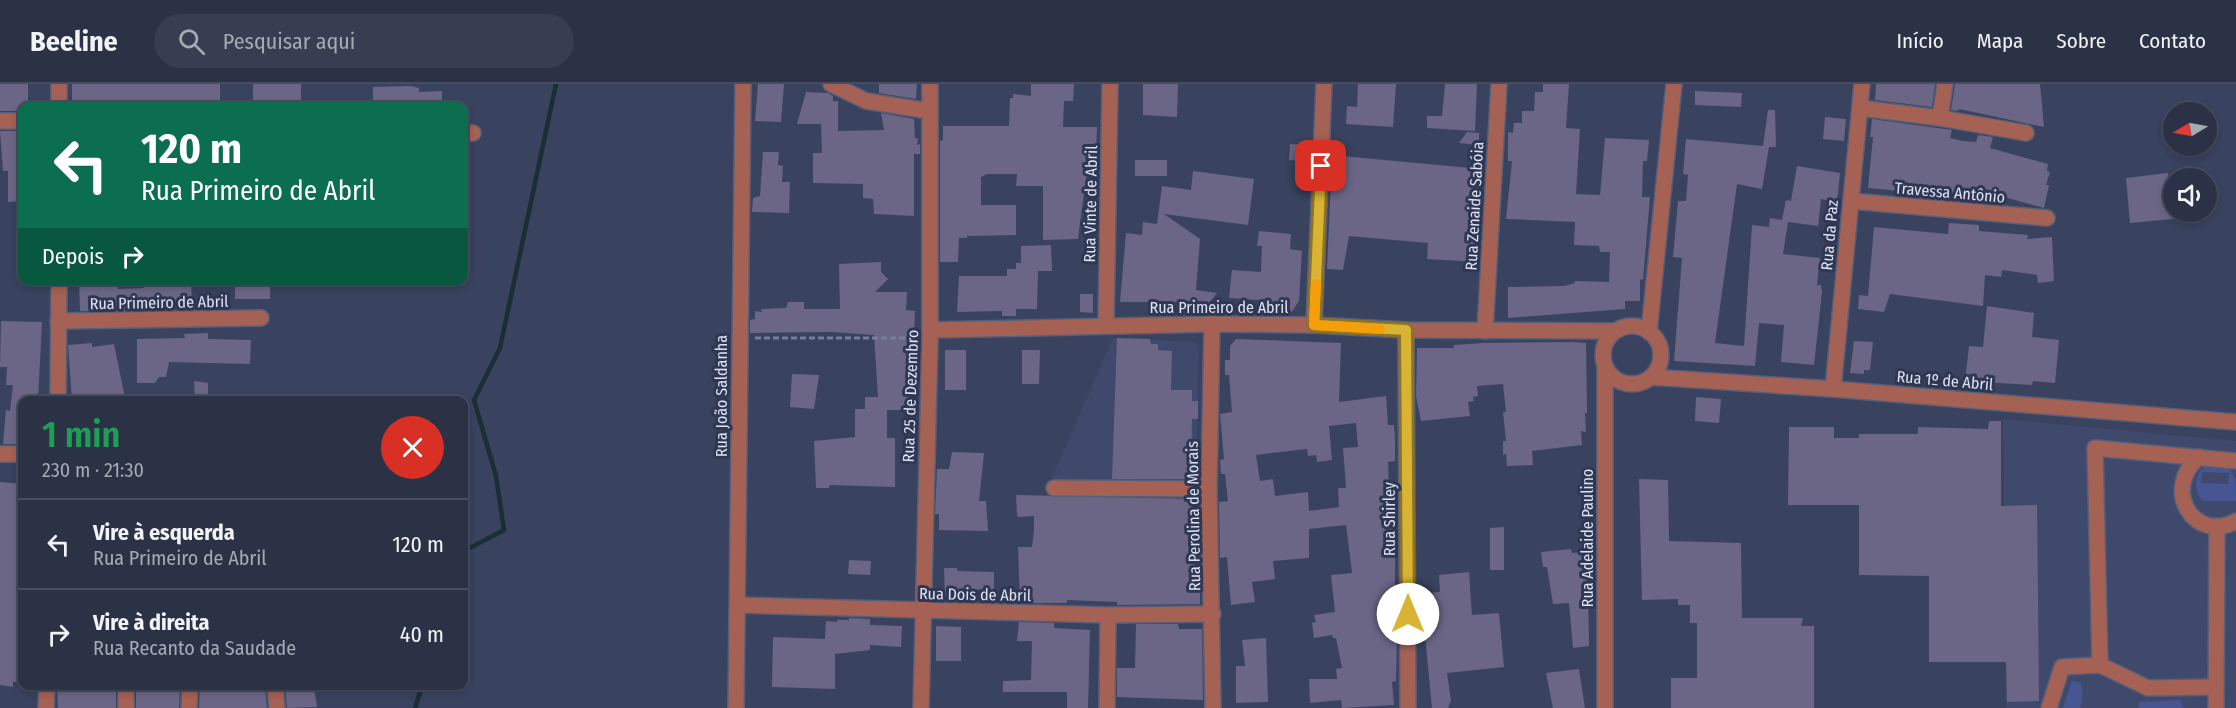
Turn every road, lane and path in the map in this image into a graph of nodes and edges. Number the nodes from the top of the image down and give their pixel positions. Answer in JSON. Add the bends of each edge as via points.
{"nodes":[{"id":1,"x":59,"y":84,"type":"edge"},
{"id":2,"x":743,"y":84,"type":"edge"},
{"id":3,"x":831,"y":84,"type":"edge"},
{"id":4,"x":930,"y":84,"type":"edge"},
{"id":5,"x":1110,"y":84,"type":"edge"},
{"id":6,"x":1324,"y":84,"type":"edge"},
{"id":7,"x":1499,"y":84,"type":"edge"},
{"id":8,"x":1674,"y":84,"type":"edge"},
{"id":9,"x":1862,"y":84,"type":"edge"},
{"id":10,"x":1945,"y":84,"type":"edge"},
{"id":11,"x":59,"y":102,"type":"edge"},
{"id":12,"x":1860,"y":108,"type":"junction"},
{"id":13,"x":929,"y":111,"type":"junction"},
{"id":14,"x":1940,"y":118,"type":"junction"},
{"id":15,"x":0,"y":121,"type":"edge"},
{"id":16,"x":18,"y":121,"type":"edge"},
{"id":17,"x":2026,"y":133,"type":"dead end"},
{"id":18,"x":1851,"y":201,"type":"junction"},
{"id":19,"x":2047,"y":218,"type":"dead end"},
{"id":20,"x":59,"y":285,"type":"edge"},
{"id":21,"x":261,"y":318,"type":"dead end"},
{"id":22,"x":58,"y":321,"type":"junction"},
{"id":23,"x":1212,"y":324,"type":"junction"},
{"id":24,"x":1106,"y":325,"type":"junction"},
{"id":25,"x":1314,"y":325,"type":"junction"},
{"id":26,"x":1406,"y":330,"type":"junction"},
{"id":27,"x":1485,"y":331,"type":"junction"},
{"id":28,"x":1616,"y":331,"type":"junction"},
{"id":29,"x":1649,"y":332,"type":"junction"},
{"id":30,"x":930,"y":334,"type":"junction"},
{"id":31,"x":739,"y":338,"type":"junction"},
{"id":32,"x":1605,"y":368,"type":"junction"},
{"id":33,"x":1651,"y":377,"type":"junction"},
{"id":34,"x":1833,"y":389,"type":"junction"},
{"id":35,"x":58,"y":396,"type":"edge"},
{"id":36,"x":2236,"y":422,"type":"edge"},
{"id":37,"x":0,"y":454,"type":"edge"},
{"id":38,"x":18,"y":454,"type":"edge"},
{"id":39,"x":2199,"y":457,"type":"junction"},
{"id":40,"x":2236,"y":460,"type":"edge"},
{"id":41,"x":1054,"y":488,"type":"dead end"},
{"id":42,"x":1209,"y":489,"type":"junction"},
{"id":43,"x":2236,"y":521,"type":"edge"},
{"id":44,"x":2217,"y":526,"type":"junction"},
{"id":45,"x":738,"y":605,"type":"junction"},
{"id":46,"x":922,"y":611,"type":"junction"},
{"id":47,"x":1213,"y":614,"type":"junction"},
{"id":48,"x":1108,"y":615,"type":"junction"},
{"id":49,"x":2100,"y":665,"type":"junction"},
{"id":50,"x":2216,"y":687,"type":"junction"},
{"id":51,"x":47,"y":690,"type":"edge"},
{"id":52,"x":126,"y":690,"type":"edge"},
{"id":53,"x":190,"y":690,"type":"edge"},
{"id":54,"x":275,"y":690,"type":"edge"},
{"id":55,"x":46,"y":708,"type":"edge"},
{"id":56,"x":126,"y":708,"type":"edge"},
{"id":57,"x":189,"y":708,"type":"edge"},
{"id":58,"x":277,"y":708,"type":"edge"},
{"id":59,"x":736,"y":708,"type":"edge"},
{"id":60,"x":921,"y":708,"type":"edge"},
{"id":61,"x":1107,"y":708,"type":"edge"},
{"id":62,"x":1213,"y":708,"type":"edge"},
{"id":63,"x":1408,"y":708,"type":"edge"},
{"id":64,"x":1605,"y":708,"type":"edge"},
{"id":65,"x":2049,"y":708,"type":"edge"},
{"id":66,"x":2216,"y":708,"type":"edge"}],
"edges":[{"from":1,"to":11,"type":"street"},
{"from":2,"to":31,"type":"street","name":"Rua João Saldanha"},
{"from":3,"to":13,"type":"street","via":[[866,101]]},
{"from":4,"to":13,"type":"street","name":"Rua 25 de Dezembro"},
{"from":5,"to":24,"type":"street","name":"Rua Vinte de Abril"},
{"from":6,"to":25,"type":"street"},
{"from":7,"to":27,"type":"street","name":"Rua Zenaide Sabóia"},
{"from":8,"to":29,"type":"street"},
{"from":9,"to":12,"type":"street","name":"Rua da Paz"},
{"from":10,"to":14,"type":"street"},
{"from":12,"to":14,"type":"street"},
{"from":12,"to":18,"type":"street","name":"Rua da Paz"},
{"from":13,"to":30,"type":"street","name":"Rua 25 de Dezembro"},
{"from":14,"to":17,"type":"street"},
{"from":15,"to":16,"type":"street"},
{"from":18,"to":19,"type":"street","name":"Travessa Antônio"},
{"from":18,"to":34,"type":"street","name":"Rua da Paz"},
{"from":20,"to":22,"type":"street"},
{"from":21,"to":22,"type":"street","name":"Rua Primeiro de Abril"},
{"from":22,"to":35,"type":"street"},
{"from":23,"to":24,"type":"street","name":"Rua Primeiro de Abril"},
{"from":23,"to":25,"type":"street","name":"Rua Primeiro de Abril"},
{"from":23,"to":42,"type":"street","name":"Rua Perolina de Morais"},
{"from":24,"to":30,"type":"street","name":"Rua Primeiro de Abril"},
{"from":25,"to":26,"type":"street","name":"Rua Primeiro de Abril"},
{"from":26,"to":27,"type":"street","name":"Rua Primeiro de Abril"},
{"from":26,"to":63,"type":"street","name":"Rua Shirley"},
{"from":27,"to":28,"type":"street","name":"Rua Primeiro de Abril"},
{"from":28,"to":29,"type":"street","via":[[1632,326]]},
{"from":28,"to":32,"type":"street","via":[[1604,348]]},
{"from":29,"to":33,"type":"street","via":[[1661,354]]},
{"from":30,"to":31,"type":"path"},
{"from":30,"to":46,"type":"street","name":"Rua 25 de Dezembro"},
{"from":31,"to":45,"type":"street","name":"Rua João Saldanha"},
{"from":32,"to":33,"type":"street","via":[[1614,379],[1626,384],[1639,384]]},
{"from":32,"to":64,"type":"street","name":"Rua Adelaide Paulino"},
{"from":33,"to":34,"type":"street","name":"Rua 1º de Abril"},
{"from":34,"to":36,"type":"street","name":"Rua 1º de Abril"},
{"from":37,"to":38,"type":"street"},
{"from":39,"to":40,"type":"street"},
{"from":39,"to":44,"type":"street","via":[[2184,474],[2181,496],[2194,517]]},
{"from":39,"to":49,"type":"street","via":[[2095,448]]},
{"from":41,"to":42,"type":"street"},
{"from":42,"to":47,"type":"street","name":"Rua Perolina de Morais"},
{"from":43,"to":44,"type":"street"},
{"from":44,"to":50,"type":"street"},
{"from":45,"to":46,"type":"street","name":"Rua Dois de Abril"},
{"from":45,"to":59,"type":"street","name":"Rua João Saldanha"},
{"from":46,"to":48,"type":"street","name":"Rua Dois de Abril"},
{"from":46,"to":60,"type":"street","name":"Rua 25 de Dezembro"},
{"from":47,"to":48,"type":"street","name":"Rua Dois de Abril"},
{"from":47,"to":62,"type":"street","name":"Rua Perolina de Morais"},
{"from":48,"to":61,"type":"street"},
{"from":49,"to":50,"type":"street","via":[[2148,688]]},
{"from":49,"to":65,"type":"street","via":[[2061,667]]},
{"from":50,"to":66,"type":"street"},
{"from":51,"to":55,"type":"street"},
{"from":52,"to":56,"type":"street"},
{"from":53,"to":57,"type":"street"},
{"from":54,"to":58,"type":"street"}]}
